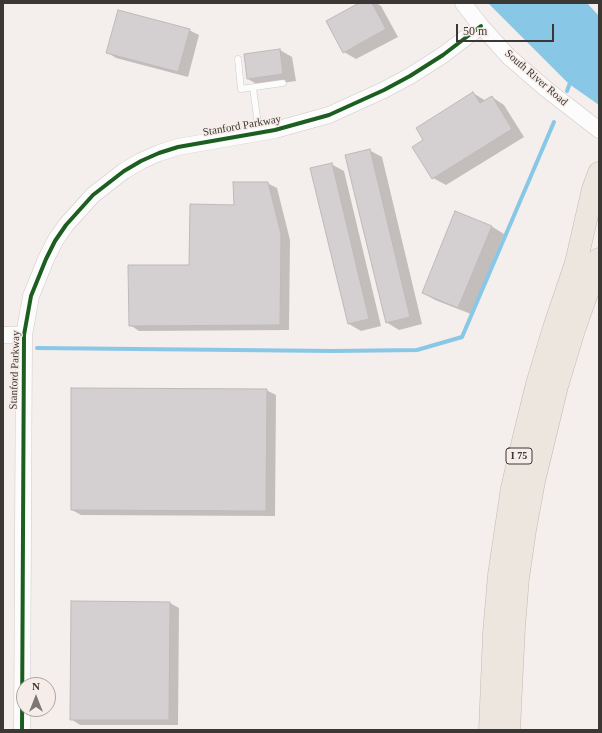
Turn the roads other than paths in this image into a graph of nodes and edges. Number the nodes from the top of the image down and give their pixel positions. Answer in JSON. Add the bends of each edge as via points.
{"nodes":[{"id":1,"x":463,"y":3,"type":"edge"},
{"id":2,"x":481,"y":26,"type":"junction"},
{"id":3,"x":238,"y":59,"type":"dead end"},
{"id":4,"x":283,"y":83,"type":"dead end"},
{"id":5,"x":253,"y":88,"type":"junction"},
{"id":6,"x":599,"y":130,"type":"edge"},
{"id":7,"x":259,"y":133,"type":"junction"},
{"id":8,"x":596,"y":181,"type":"edge"},
{"id":9,"x":599,"y":259,"type":"edge"},
{"id":10,"x":3,"y":335,"type":"edge"},
{"id":11,"x":24,"y":335,"type":"junction"},
{"id":12,"x":22,"y":730,"type":"edge"},
{"id":13,"x":490,"y":730,"type":"edge"},
{"id":14,"x":509,"y":730,"type":"edge"}],
"edges":[{"from":1,"to":2,"type":"street","name":"South River Road"},
{"from":2,"to":6,"type":"street","name":"South River Road","via":[[509,57],[546,90]]},
{"from":2,"to":7,"type":"street","name":"Stanford Parkway","via":[[443,55],[384,90],[329,115]]},
{"from":3,"to":5,"type":"lane","via":[[241,89]]},
{"from":4,"to":5,"type":"lane"},
{"from":5,"to":7,"type":"lane"},
{"from":7,"to":11,"type":"street","name":"Stanford Parkway","via":[[178,147],[159,153],[124,171],[93,195],[66,225],[46,259],[31,296]]},
{"from":8,"to":13,"type":"highway","number":"I 75","via":[[576,263],[537,384],[512,488],[499,575]]},
{"from":9,"to":14,"type":"highway","number":"I 75","via":[[557,386],[534,481],[518,585]]},
{"from":10,"to":11,"type":"street"},
{"from":11,"to":12,"type":"street","name":"Stanford Parkway"}]}
